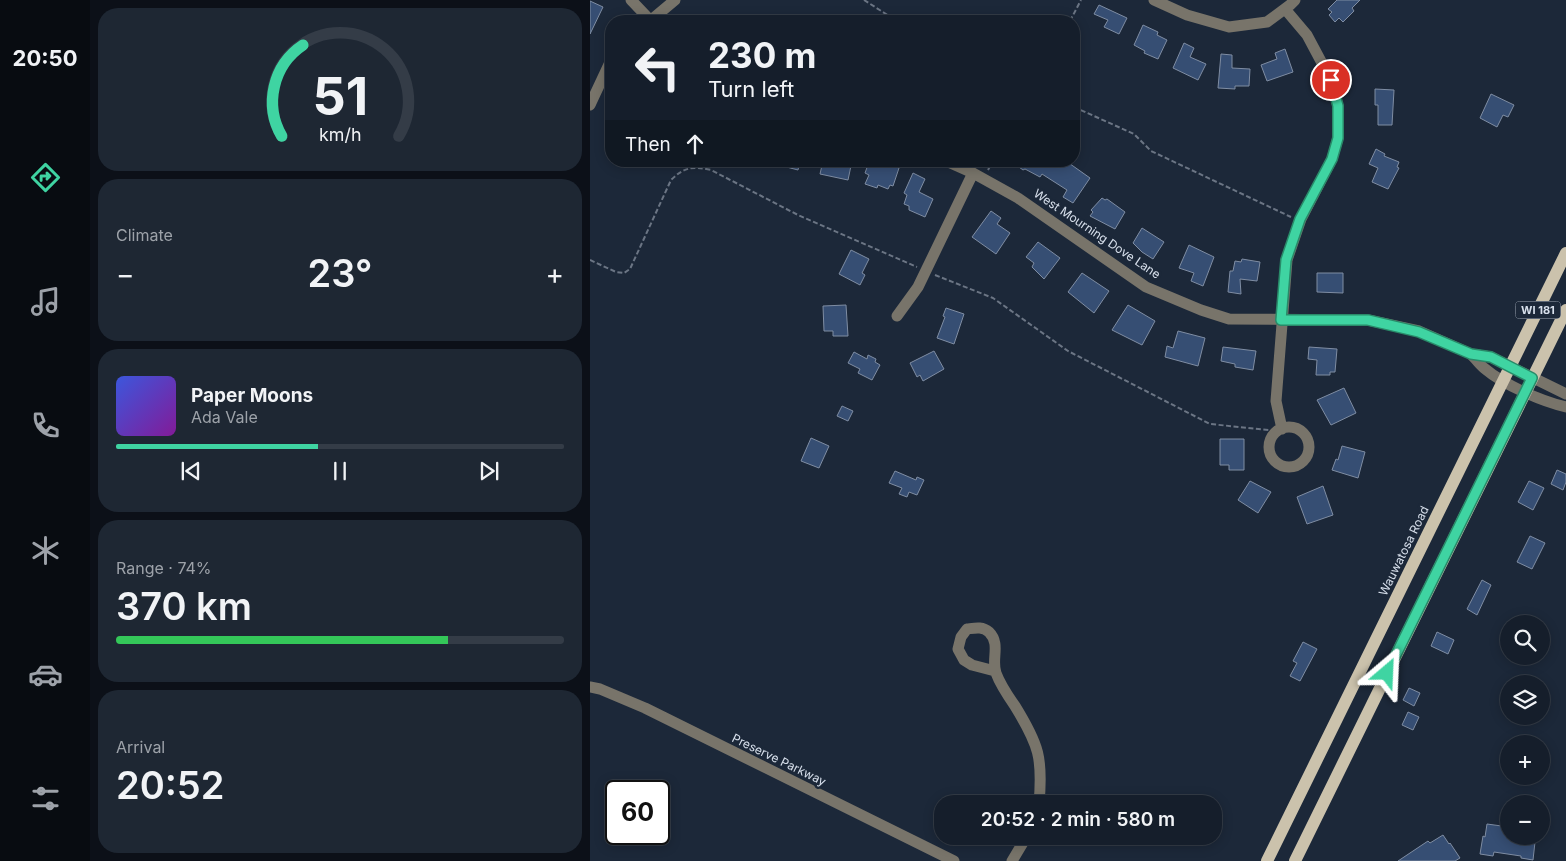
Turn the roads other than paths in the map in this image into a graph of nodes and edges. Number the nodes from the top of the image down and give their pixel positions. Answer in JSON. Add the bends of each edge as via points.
{"nodes":[{"id":1,"x":631,"y":0,"type":"edge"},
{"id":2,"x":675,"y":0,"type":"edge"},
{"id":3,"x":1154,"y":0,"type":"edge"},
{"id":4,"x":1295,"y":0,"type":"edge"},
{"id":5,"x":1285,"y":9,"type":"junction"},
{"id":6,"x":645,"y":15,"type":"edge"},
{"id":7,"x":657,"y":15,"type":"edge"},
{"id":8,"x":605,"y":73,"type":"edge"},
{"id":9,"x":590,"y":105,"type":"edge"},
{"id":10,"x":959,"y":167,"type":"edge"},
{"id":11,"x":972,"y":173,"type":"junction"},
{"id":12,"x":1566,"y":253,"type":"edge"},
{"id":13,"x":1566,"y":310,"type":"edge"},
{"id":14,"x":897,"y":316,"type":"dead end"},
{"id":15,"x":1281,"y":320,"type":"junction"},
{"id":16,"x":1471,"y":354,"type":"junction"},
{"id":17,"x":1510,"y":367,"type":"junction"},
{"id":18,"x":1532,"y":378,"type":"junction"},
{"id":19,"x":1503,"y":381,"type":"junction"},
{"id":20,"x":1525,"y":392,"type":"junction"},
{"id":21,"x":1566,"y":394,"type":"edge"},
{"id":22,"x":1566,"y":407,"type":"edge"},
{"id":23,"x":1282,"y":429,"type":"dead end"},
{"id":24,"x":995,"y":671,"type":"dead end"},
{"id":25,"x":590,"y":687,"type":"edge"},
{"id":26,"x":1039,"y":795,"type":"edge"},
{"id":27,"x":1022,"y":845,"type":"edge"},
{"id":28,"x":954,"y":861,"type":"edge"},
{"id":29,"x":1012,"y":861,"type":"edge"},
{"id":30,"x":1267,"y":861,"type":"edge"},
{"id":31,"x":1296,"y":861,"type":"edge"}],
"edges":[{"from":1,"to":6,"type":"street"},
{"from":2,"to":7,"type":"street"},
{"from":3,"to":5,"type":"street","via":[[1187,15],[1229,27],[1267,22]]},
{"from":4,"to":5,"type":"street"},
{"from":5,"to":15,"type":"street","via":[[1307,35],[1331,80],[1338,106],[1338,138],[1332,159],[1300,221],[1286,260]]},
{"from":8,"to":9,"type":"street"},
{"from":10,"to":11,"type":"street","name":"West Mourning Dove Lane"},
{"from":11,"to":14,"type":"street","via":[[918,287]]},
{"from":11,"to":15,"type":"street","name":"West Mourning Dove Lane","via":[[1018,198],[1146,287],[1230,319]]},
{"from":12,"to":17,"type":"main road","name":"Wauwatosa Road","number":"WI 181"},
{"from":13,"to":18,"type":"main road","number":"WI 181"},
{"from":15,"to":16,"type":"street","name":"West Mourning Dove Lane","via":[[1368,320],[1419,332]]},
{"from":15,"to":23,"type":"street","via":[[1276,401]]},
{"from":16,"to":17,"type":"street","via":[[1491,357]]},
{"from":16,"to":19,"type":"street","via":[[1483,368]]},
{"from":17,"to":18,"type":"street"},
{"from":17,"to":19,"type":"main road","name":"Wauwatosa Road","number":"WI 181"},
{"from":18,"to":20,"type":"main road","number":"WI 181"},
{"from":18,"to":21,"type":"street"},
{"from":19,"to":20,"type":"street"},
{"from":19,"to":30,"type":"main road","name":"Wauwatosa Road","number":"WI 181"},
{"from":20,"to":22,"type":"street"},
{"from":20,"to":31,"type":"main road","number":"WI 181"},
{"from":24,"to":26,"type":"street","via":[[1038,748],[1042,776]]},
{"from":25,"to":28,"type":"street","name":"Preserve Parkway","via":[[645,708]]},
{"from":27,"to":29,"type":"street"}]}
